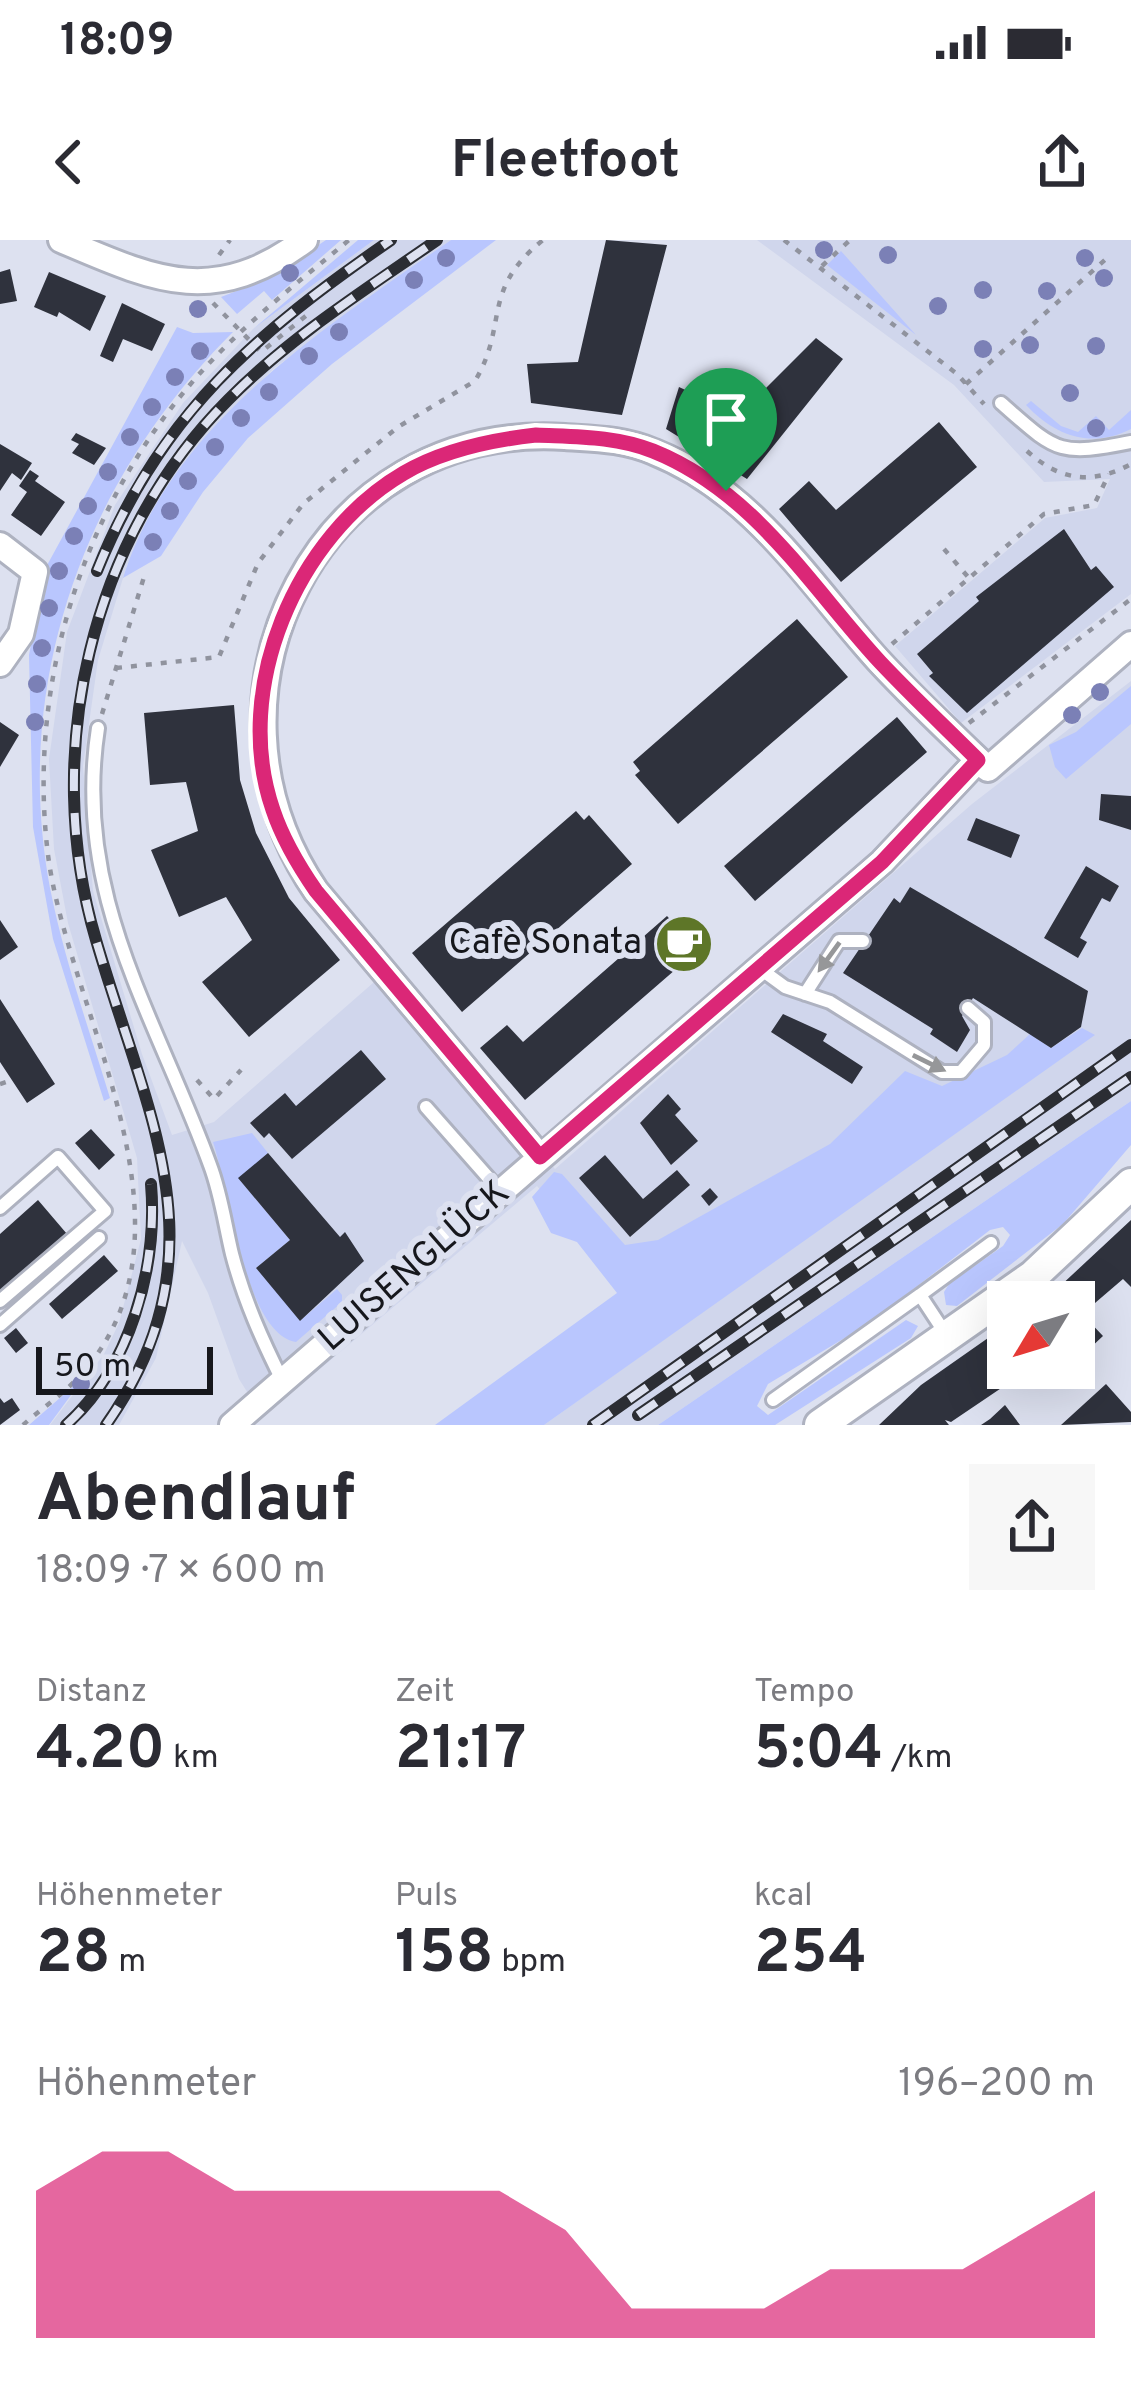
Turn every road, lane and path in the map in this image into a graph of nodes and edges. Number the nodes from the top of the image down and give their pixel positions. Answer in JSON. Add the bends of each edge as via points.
{"nodes":[{"id":1,"x":61,"y":240,"type":"edge"},
{"id":2,"x":305,"y":240,"type":"edge"},
{"id":3,"x":349,"y":240,"type":"edge"},
{"id":4,"x":543,"y":240,"type":"edge"},
{"id":5,"x":784,"y":240,"type":"edge"},
{"id":6,"x":850,"y":240,"type":"edge"},
{"id":7,"x":1107,"y":257,"type":"dead end"},
{"id":8,"x":822,"y":266,"type":"junction"},
{"id":9,"x":207,"y":283,"type":"junction"},
{"id":10,"x":307,"y":315,"type":"dead end"},
{"id":11,"x":245,"y":332,"type":"junction"},
{"id":12,"x":966,"y":384,"type":"junction"},
{"id":13,"x":1001,"y":403,"type":"joint"},
{"id":14,"x":1131,"y":442,"type":"edge"},
{"id":15,"x":1109,"y":474,"type":"dead end"},
{"id":16,"x":0,"y":545,"type":"edge"},
{"id":17,"x":944,"y":549,"type":"dead end"},
{"id":18,"x":144,"y":577,"type":"dead end"},
{"id":19,"x":969,"y":578,"type":"junction"},
{"id":20,"x":1131,"y":599,"type":"edge"},
{"id":21,"x":1131,"y":644,"type":"edge"},
{"id":22,"x":903,"y":661,"type":"dead end"},
{"id":23,"x":0,"y":664,"type":"edge"},
{"id":24,"x":116,"y":668,"type":"junction"},
{"id":25,"x":98,"y":728,"type":"joint"},
{"id":26,"x":959,"y":730,"type":"dead end"},
{"id":27,"x":978,"y":760,"type":"junction"},
{"id":28,"x":863,"y":941,"type":"dead end"},
{"id":29,"x":759,"y":968,"type":"junction"},
{"id":30,"x":805,"y":994,"type":"junction"},
{"id":31,"x":968,"y":1008,"type":"dead end"},
{"id":32,"x":168,"y":1062,"type":"junction"},
{"id":33,"x":241,"y":1070,"type":"dead end"},
{"id":34,"x":12,"y":1080,"type":"dead end"},
{"id":35,"x":0,"y":1084,"type":"edge"},
{"id":36,"x":426,"y":1107,"type":"dead end"},
{"id":37,"x":540,"y":1157,"type":"junction"},
{"id":38,"x":1131,"y":1184,"type":"edge"},
{"id":39,"x":500,"y":1191,"type":"junction"},
{"id":40,"x":0,"y":1208,"type":"edge"},
{"id":41,"x":99,"y":1238,"type":"dead end"},
{"id":42,"x":991,"y":1243,"type":"dead end"},
{"id":43,"x":920,"y":1295,"type":"junction"},
{"id":44,"x":0,"y":1301,"type":"edge"},
{"id":45,"x":0,"y":1325,"type":"edge"},
{"id":46,"x":948,"y":1337,"type":"junction"},
{"id":47,"x":284,"y":1383,"type":"junction"},
{"id":48,"x":773,"y":1400,"type":"dead end"},
{"id":49,"x":23,"y":1425,"type":"edge"},
{"id":50,"x":232,"y":1425,"type":"edge"},
{"id":51,"x":820,"y":1425,"type":"edge"}],
"edges":[{"from":1,"to":9,"type":"street","via":[[153,279]]},
{"from":2,"to":9,"type":"street","via":[[263,268]]},
{"from":3,"to":11,"type":"path"},
{"from":4,"to":24,"type":"path","via":[[501,287],[476,381],[398,427],[304,504],[258,563],[219,657]]},
{"from":5,"to":8,"type":"path"},
{"from":6,"to":8,"type":"path"},
{"from":7,"to":12,"type":"path"},
{"from":8,"to":12,"type":"path"},
{"from":9,"to":11,"type":"path","via":[[209,299]]},
{"from":10,"to":11,"type":"path","via":[[261,352]]},
{"from":11,"to":49,"type":"path","via":[[195,379],[144,446],[83,562],[60,640],[46,725],[48,854],[128,1147],[134,1240],[118,1309],[97,1354]]},
{"from":12,"to":13,"type":"path","via":[[991,412]]},
{"from":13,"to":14,"type":"lane","via":[[1048,443],[1076,453]]},
{"from":15,"to":19,"type":"path","via":[[1094,505],[1044,514]]},
{"from":16,"to":23,"type":"street","via":[[35,572],[21,634]]},
{"from":17,"to":19,"type":"path"},
{"from":18,"to":24,"type":"path"},
{"from":19,"to":22,"type":"path","via":[[890,645]]},
{"from":20,"to":26,"type":"path"},
{"from":21,"to":27,"type":"street","name":"LUISENGLÜCK","via":[[988,769]]},
{"from":24,"to":25,"type":"path"},
{"from":25,"to":32,"type":"lane","via":[[98,867],[118,946]]},
{"from":27,"to":29,"type":"street","name":"LUISENGLÜCK","via":[[882,862]]},
{"from":27,"to":37,"type":"street","via":[[879,661],[757,519],[695,470],[651,450],[612,438],[498,440],[405,472],[365,501],[306,567],[272,648],[263,760],[271,806],[316,891]]},
{"from":28,"to":30,"type":"lane","one_way":true,"via":[[839,941]]},
{"from":29,"to":30,"type":"lane"},
{"from":29,"to":37,"type":"street","name":"LUISENGLÜCK"},
{"from":30,"to":31,"type":"lane","one_way":true,"via":[[942,1072],[961,1072],[984,1045],[984,1022]]},
{"from":32,"to":33,"type":"path","via":[[182,1063],[214,1099]]},
{"from":32,"to":47,"type":"lane","via":[[213,1173],[256,1329]]},
{"from":34,"to":35,"type":"path"},
{"from":36,"to":39,"type":"lane"},
{"from":37,"to":39,"type":"street","name":"LUISENGLÜCK"},
{"from":38,"to":46,"type":"street","via":[[1033,1276]]},
{"from":39,"to":47,"type":"street","name":"LUISENGLÜCK"},
{"from":40,"to":44,"type":"lane","via":[[58,1157],[105,1211]]},
{"from":41,"to":45,"type":"lane"},
{"from":42,"to":43,"type":"lane"},
{"from":43,"to":46,"type":"lane"},
{"from":43,"to":48,"type":"lane"},
{"from":46,"to":51,"type":"street"},
{"from":47,"to":50,"type":"street","name":"LUISENGLÜCK"}]}
